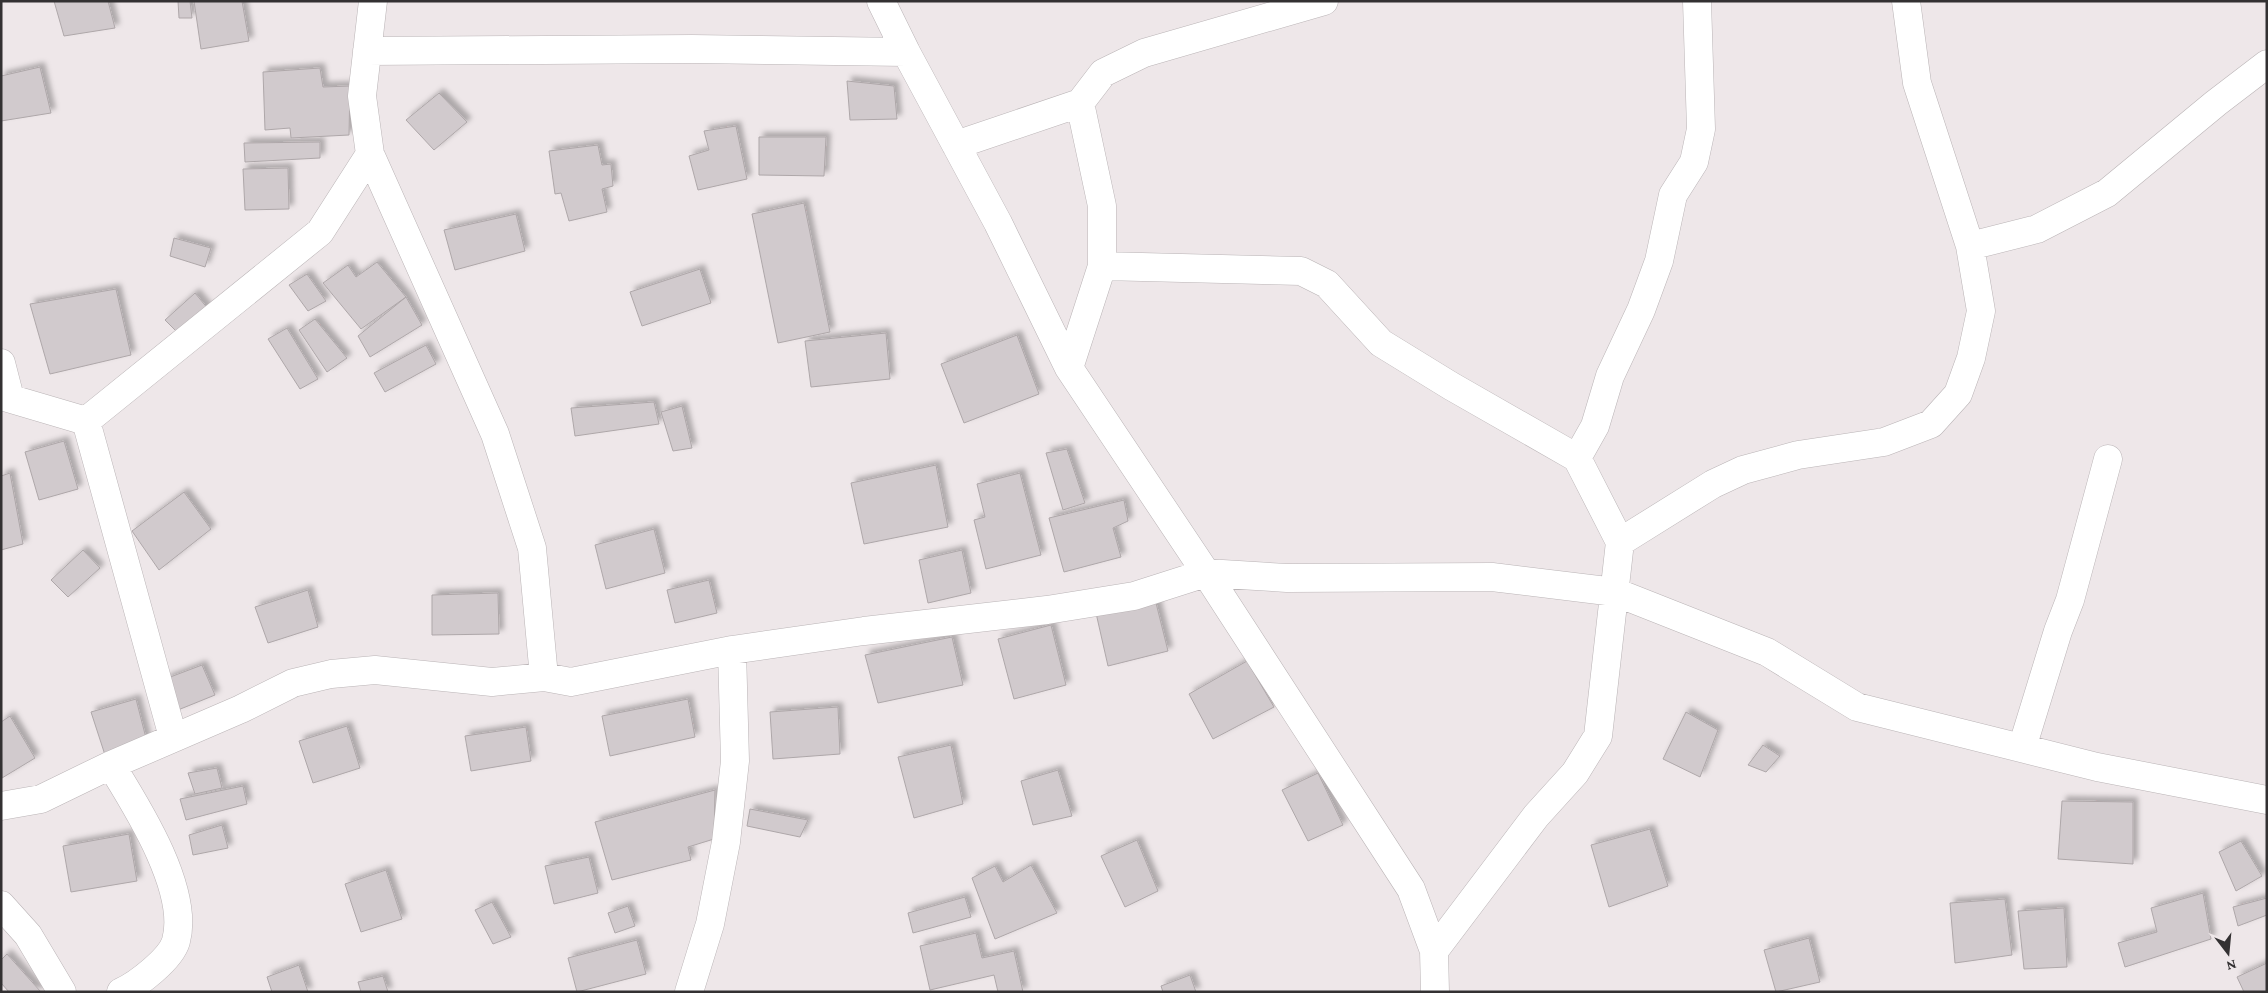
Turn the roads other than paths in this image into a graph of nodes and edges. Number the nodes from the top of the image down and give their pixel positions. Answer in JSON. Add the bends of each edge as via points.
{"nodes":[{"id":1,"x":373,"y":1,"type":"edge"},
{"id":2,"x":881,"y":1,"type":"edge"},
{"id":3,"x":1324,"y":1,"type":"edge"},
{"id":4,"x":1698,"y":1,"type":"edge"},
{"id":5,"x":1906,"y":1,"type":"edge"},
{"id":6,"x":367,"y":51,"type":"junction"},
{"id":7,"x":906,"y":52,"type":"junction"},
{"id":8,"x":2267,"y":64,"type":"edge"},
{"id":9,"x":1080,"y":103,"type":"junction"},
{"id":10,"x":956,"y":145,"type":"junction"},
{"id":11,"x":370,"y":154,"type":"junction"},
{"id":12,"x":1970,"y":246,"type":"junction"},
{"id":13,"x":1102,"y":266,"type":"junction"},
{"id":14,"x":1,"y":363,"type":"edge"},
{"id":15,"x":1070,"y":368,"type":"junction"},
{"id":16,"x":6,"y":397,"type":"edge"},
{"id":17,"x":86,"y":421,"type":"junction"},
{"id":18,"x":1577,"y":458,"type":"junction"},
{"id":19,"x":2108,"y":459,"type":"dead end"},
{"id":20,"x":1620,"y":542,"type":"junction"},
{"id":21,"x":1206,"y":573,"type":"junction"},
{"id":22,"x":1616,"y":592,"type":"junction"},
{"id":23,"x":732,"y":650,"type":"junction"},
{"id":24,"x":544,"y":677,"type":"junction"},
{"id":25,"x":173,"y":737,"type":"junction"},
{"id":26,"x":2022,"y":748,"type":"junction"},
{"id":27,"x":111,"y":765,"type":"junction"},
{"id":28,"x":2267,"y":800,"type":"edge"},
{"id":29,"x":1,"y":806,"type":"edge"},
{"id":30,"x":1,"y":905,"type":"edge"},
{"id":31,"x":1434,"y":951,"type":"junction"},
{"id":32,"x":62,"y":992,"type":"edge"},
{"id":33,"x":121,"y":992,"type":"edge"},
{"id":34,"x":689,"y":992,"type":"edge"},
{"id":35,"x":1435,"y":992,"type":"edge"}],
"edges":[{"from":1,"to":6,"type":"street"},
{"from":2,"to":7,"type":"street"},
{"from":3,"to":9,"type":"street","via":[[1144,54],[1103,73]]},
{"from":4,"to":18,"type":"street","via":[[1701,129],[1694,162],[1673,195],[1659,261],[1641,310],[1610,376],[1595,426]]},
{"from":5,"to":12,"type":"street","via":[[1917,83]]},
{"from":6,"to":7,"type":"street","via":[[692,49]]},
{"from":6,"to":11,"type":"street","via":[[362,96]]},
{"from":7,"to":10,"type":"street"},
{"from":8,"to":12,"type":"street","via":[[2107,193],[2036,229]]},
{"from":9,"to":10,"type":"street"},
{"from":9,"to":13,"type":"street","via":[[1102,206]]},
{"from":10,"to":15,"type":"street"},
{"from":11,"to":17,"type":"street","via":[[320,232]]},
{"from":11,"to":24,"type":"street","via":[[495,434],[532,548]]},
{"from":12,"to":20,"type":"street","via":[[1981,311],[1971,358],[1958,394],[1931,424],[1884,442],[1798,455],[1743,470],[1713,484]]},
{"from":13,"to":15,"type":"street"},
{"from":13,"to":18,"type":"street","via":[[1301,271],[1327,284],[1381,343]]},
{"from":14,"to":16,"type":"street"},
{"from":15,"to":21,"type":"street"},
{"from":16,"to":17,"type":"street"},
{"from":17,"to":25,"type":"street"},
{"from":18,"to":20,"type":"street"},
{"from":19,"to":26,"type":"street","via":[[2070,600]]},
{"from":20,"to":22,"type":"street"},
{"from":21,"to":22,"type":"street","via":[[1287,578],[1492,577]]},
{"from":21,"to":23,"type":"street","via":[[1134,596]]},
{"from":21,"to":31,"type":"street","via":[[1411,889]]},
{"from":22,"to":26,"type":"street","via":[[1767,652],[1857,707]]},
{"from":22,"to":31,"type":"street","via":[[1598,736],[1575,773],[1536,816]]},
{"from":23,"to":24,"type":"street","via":[[571,682]]},
{"from":23,"to":34,"type":"street","via":[[735,761],[726,842],[710,924]]},
{"from":24,"to":25,"type":"street","via":[[492,682],[375,670],[331,674],[293,683]]},
{"from":25,"to":27,"type":"street"},
{"from":26,"to":28,"type":"street","via":[[2097,767]]},
{"from":27,"to":29,"type":"street","via":[[41,799]]},
{"from":27,"to":33,"type":"street","via":[[148,825],[168,874],[178,911],[176,942],[158,966]]},
{"from":30,"to":32,"type":"street","via":[[28,935]]},
{"from":31,"to":35,"type":"street"}]}
